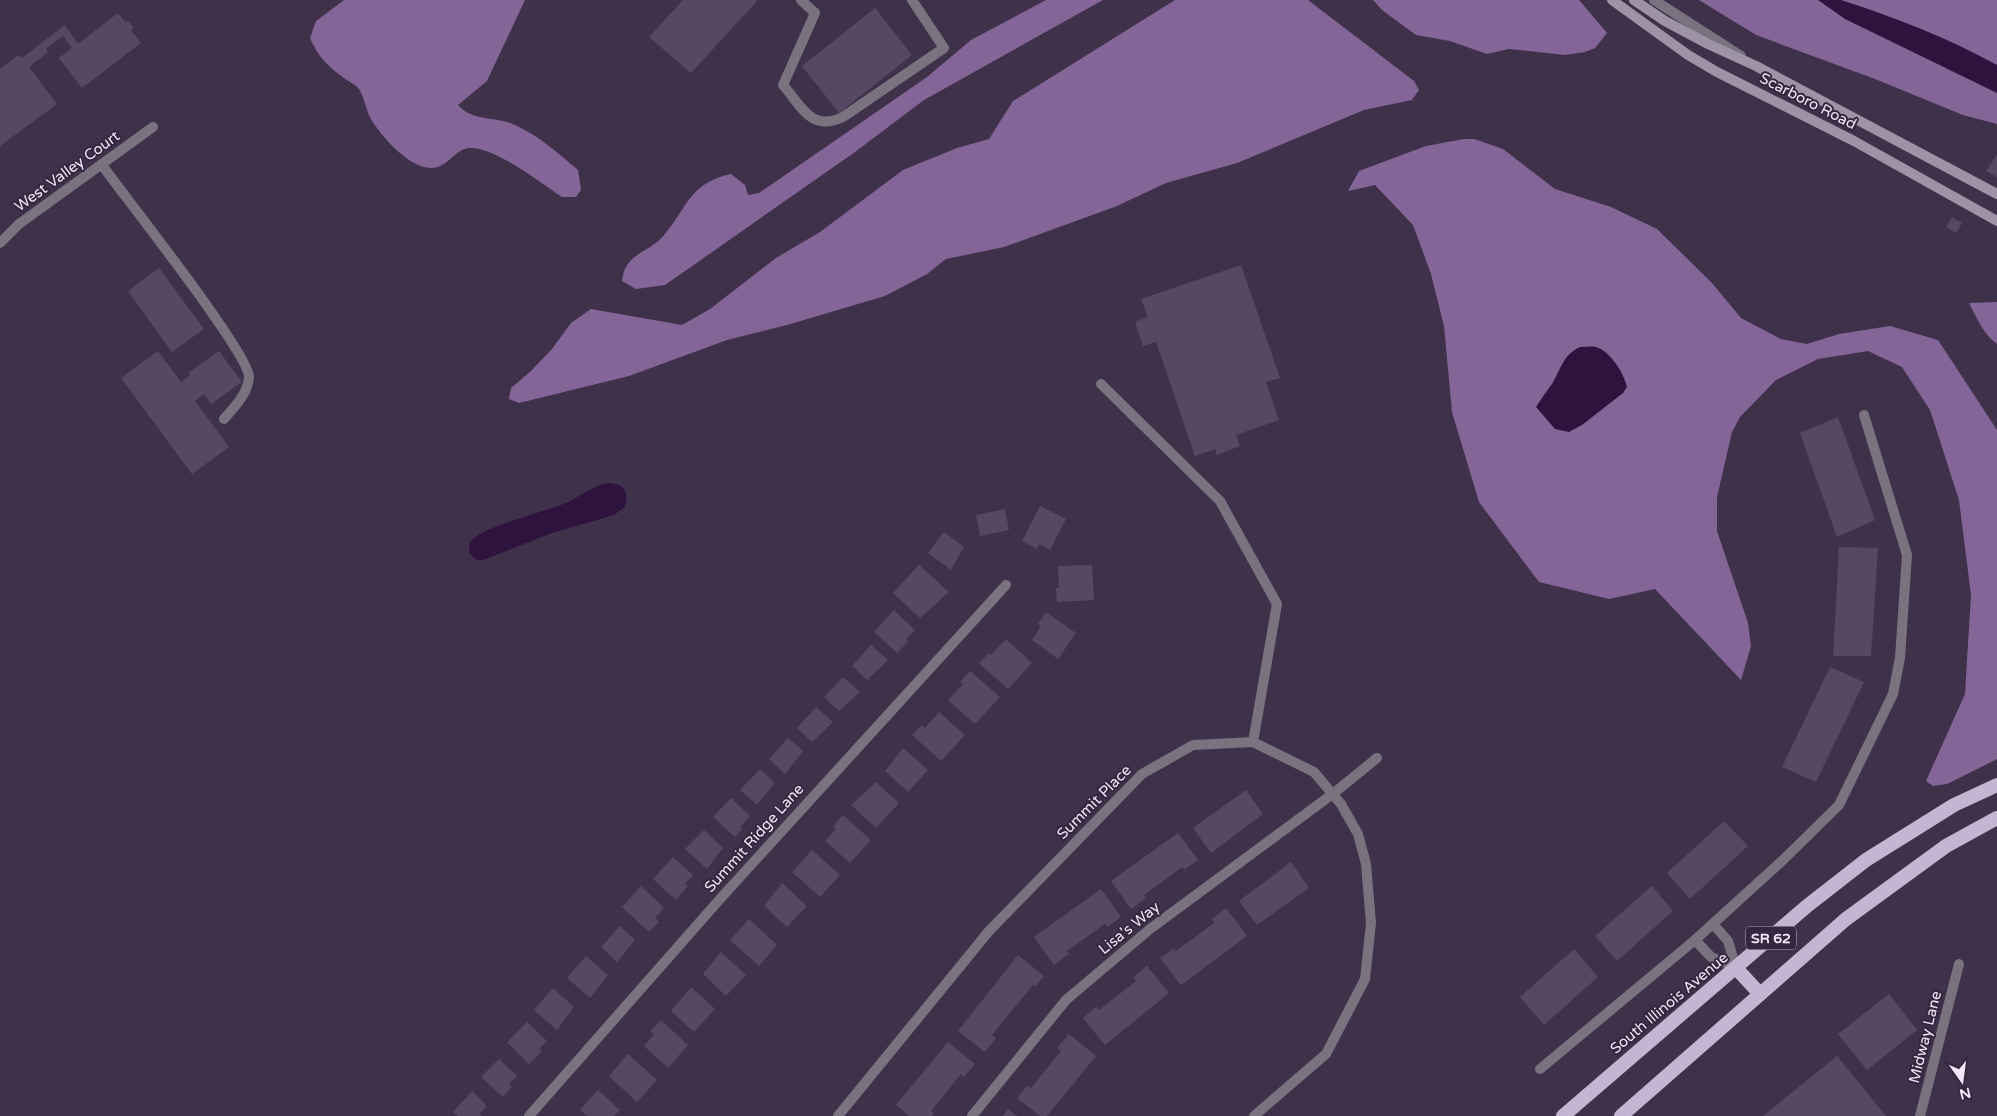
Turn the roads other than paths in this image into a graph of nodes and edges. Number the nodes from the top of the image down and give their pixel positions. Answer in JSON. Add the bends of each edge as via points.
{"nodes":[{"id":1,"x":801,"y":0,"type":"edge"},
{"id":2,"x":912,"y":0,"type":"edge"},
{"id":3,"x":1612,"y":0,"type":"edge"},
{"id":4,"x":1634,"y":0,"type":"edge"},
{"id":5,"x":1654,"y":0,"type":"edge"},
{"id":6,"x":1756,"y":66,"type":"junction"},
{"id":7,"x":153,"y":127,"type":"dead end"},
{"id":8,"x":102,"y":165,"type":"junction"},
{"id":9,"x":1997,"y":194,"type":"edge"},
{"id":10,"x":1997,"y":221,"type":"edge"},
{"id":11,"x":0,"y":243,"type":"edge"},
{"id":12,"x":1101,"y":384,"type":"dead end"},
{"id":13,"x":1864,"y":415,"type":"dead end"},
{"id":14,"x":224,"y":419,"type":"dead end"},
{"id":15,"x":1006,"y":585,"type":"dead end"},
{"id":16,"x":1253,"y":742,"type":"junction"},
{"id":17,"x":1376,"y":758,"type":"dead end"},
{"id":18,"x":1997,"y":785,"type":"edge"},
{"id":19,"x":1334,"y":793,"type":"junction"},
{"id":20,"x":1997,"y":818,"type":"edge"},
{"id":21,"x":1977,"y":829,"type":"junction"},
{"id":22,"x":1997,"y":829,"type":"edge"},
{"id":23,"x":1713,"y":924,"type":"junction"},
{"id":24,"x":1695,"y":940,"type":"junction"},
{"id":25,"x":1959,"y":964,"type":"dead end"},
{"id":26,"x":1736,"y":968,"type":"junction"},
{"id":27,"x":1760,"y":994,"type":"junction"},
{"id":28,"x":1540,"y":1069,"type":"dead end"},
{"id":29,"x":529,"y":1116,"type":"edge"},
{"id":30,"x":838,"y":1116,"type":"edge"},
{"id":31,"x":972,"y":1116,"type":"edge"},
{"id":32,"x":1254,"y":1116,"type":"edge"},
{"id":33,"x":1563,"y":1116,"type":"edge"},
{"id":34,"x":1621,"y":1116,"type":"edge"},
{"id":35,"x":1920,"y":1116,"type":"edge"}],
"edges":[{"from":1,"to":2,"type":"street","via":[[815,13],[783,85],[814,121],[822,123],[843,117],[944,48]]},
{"from":3,"to":10,"type":"main road","name":"Scarboro Road","via":[[1716,72],[1828,128]]},
{"from":4,"to":6,"type":"main road","name":"Scarboro Road","via":[[1665,21]]},
{"from":5,"to":6,"type":"street"},
{"from":6,"to":9,"type":"main road","name":"Scarboro Road"},
{"from":7,"to":8,"type":"street","name":"West Valley Court"},
{"from":8,"to":11,"type":"street","name":"West Valley Court","via":[[20,224]]},
{"from":8,"to":14,"type":"street","via":[[226,332],[247,368],[249,376],[244,395]]},
{"from":12,"to":16,"type":"street","via":[[1220,501],[1277,604]]},
{"from":13,"to":23,"type":"street","via":[[1907,554],[1900,658],[1893,694],[1839,805]]},
{"from":15,"to":29,"type":"street","name":"Summit Ridge Lane","via":[[720,899]]},
{"from":16,"to":19,"type":"street","name":"Summit Place","via":[[1314,772]]},
{"from":16,"to":30,"type":"street","name":"Summit Place","via":[[1193,745],[1142,774],[989,930]]},
{"from":17,"to":19,"type":"street","name":"Lisa's Way"},
{"from":18,"to":26,"type":"highway","name":"South Illinois Avenue","number":"SR 62","via":[[1954,805],[1866,860]]},
{"from":19,"to":31,"type":"street","name":"Lisa's Way","via":[[1150,929],[1066,1000]]},
{"from":19,"to":32,"type":"street","name":"Summit Place","via":[[1358,834],[1366,864],[1371,923],[1365,979],[1326,1054]]},
{"from":20,"to":21,"type":"highway","number":"SR 62"},
{"from":21,"to":22,"type":"highway"},
{"from":21,"to":27,"type":"highway","number":"SR 62","via":[[1946,846],[1846,920]]},
{"from":23,"to":24,"type":"street"},
{"from":23,"to":26,"type":"street","via":[[1728,941]]},
{"from":24,"to":26,"type":"street","via":[[1711,957]]},
{"from":24,"to":28,"type":"street"},
{"from":25,"to":35,"type":"street","name":"Midway Lane"},
{"from":26,"to":27,"type":"highway"},
{"from":26,"to":33,"type":"highway","name":"South Illinois Avenue","number":"SR 62"},
{"from":27,"to":34,"type":"highway","number":"SR 62"}]}
